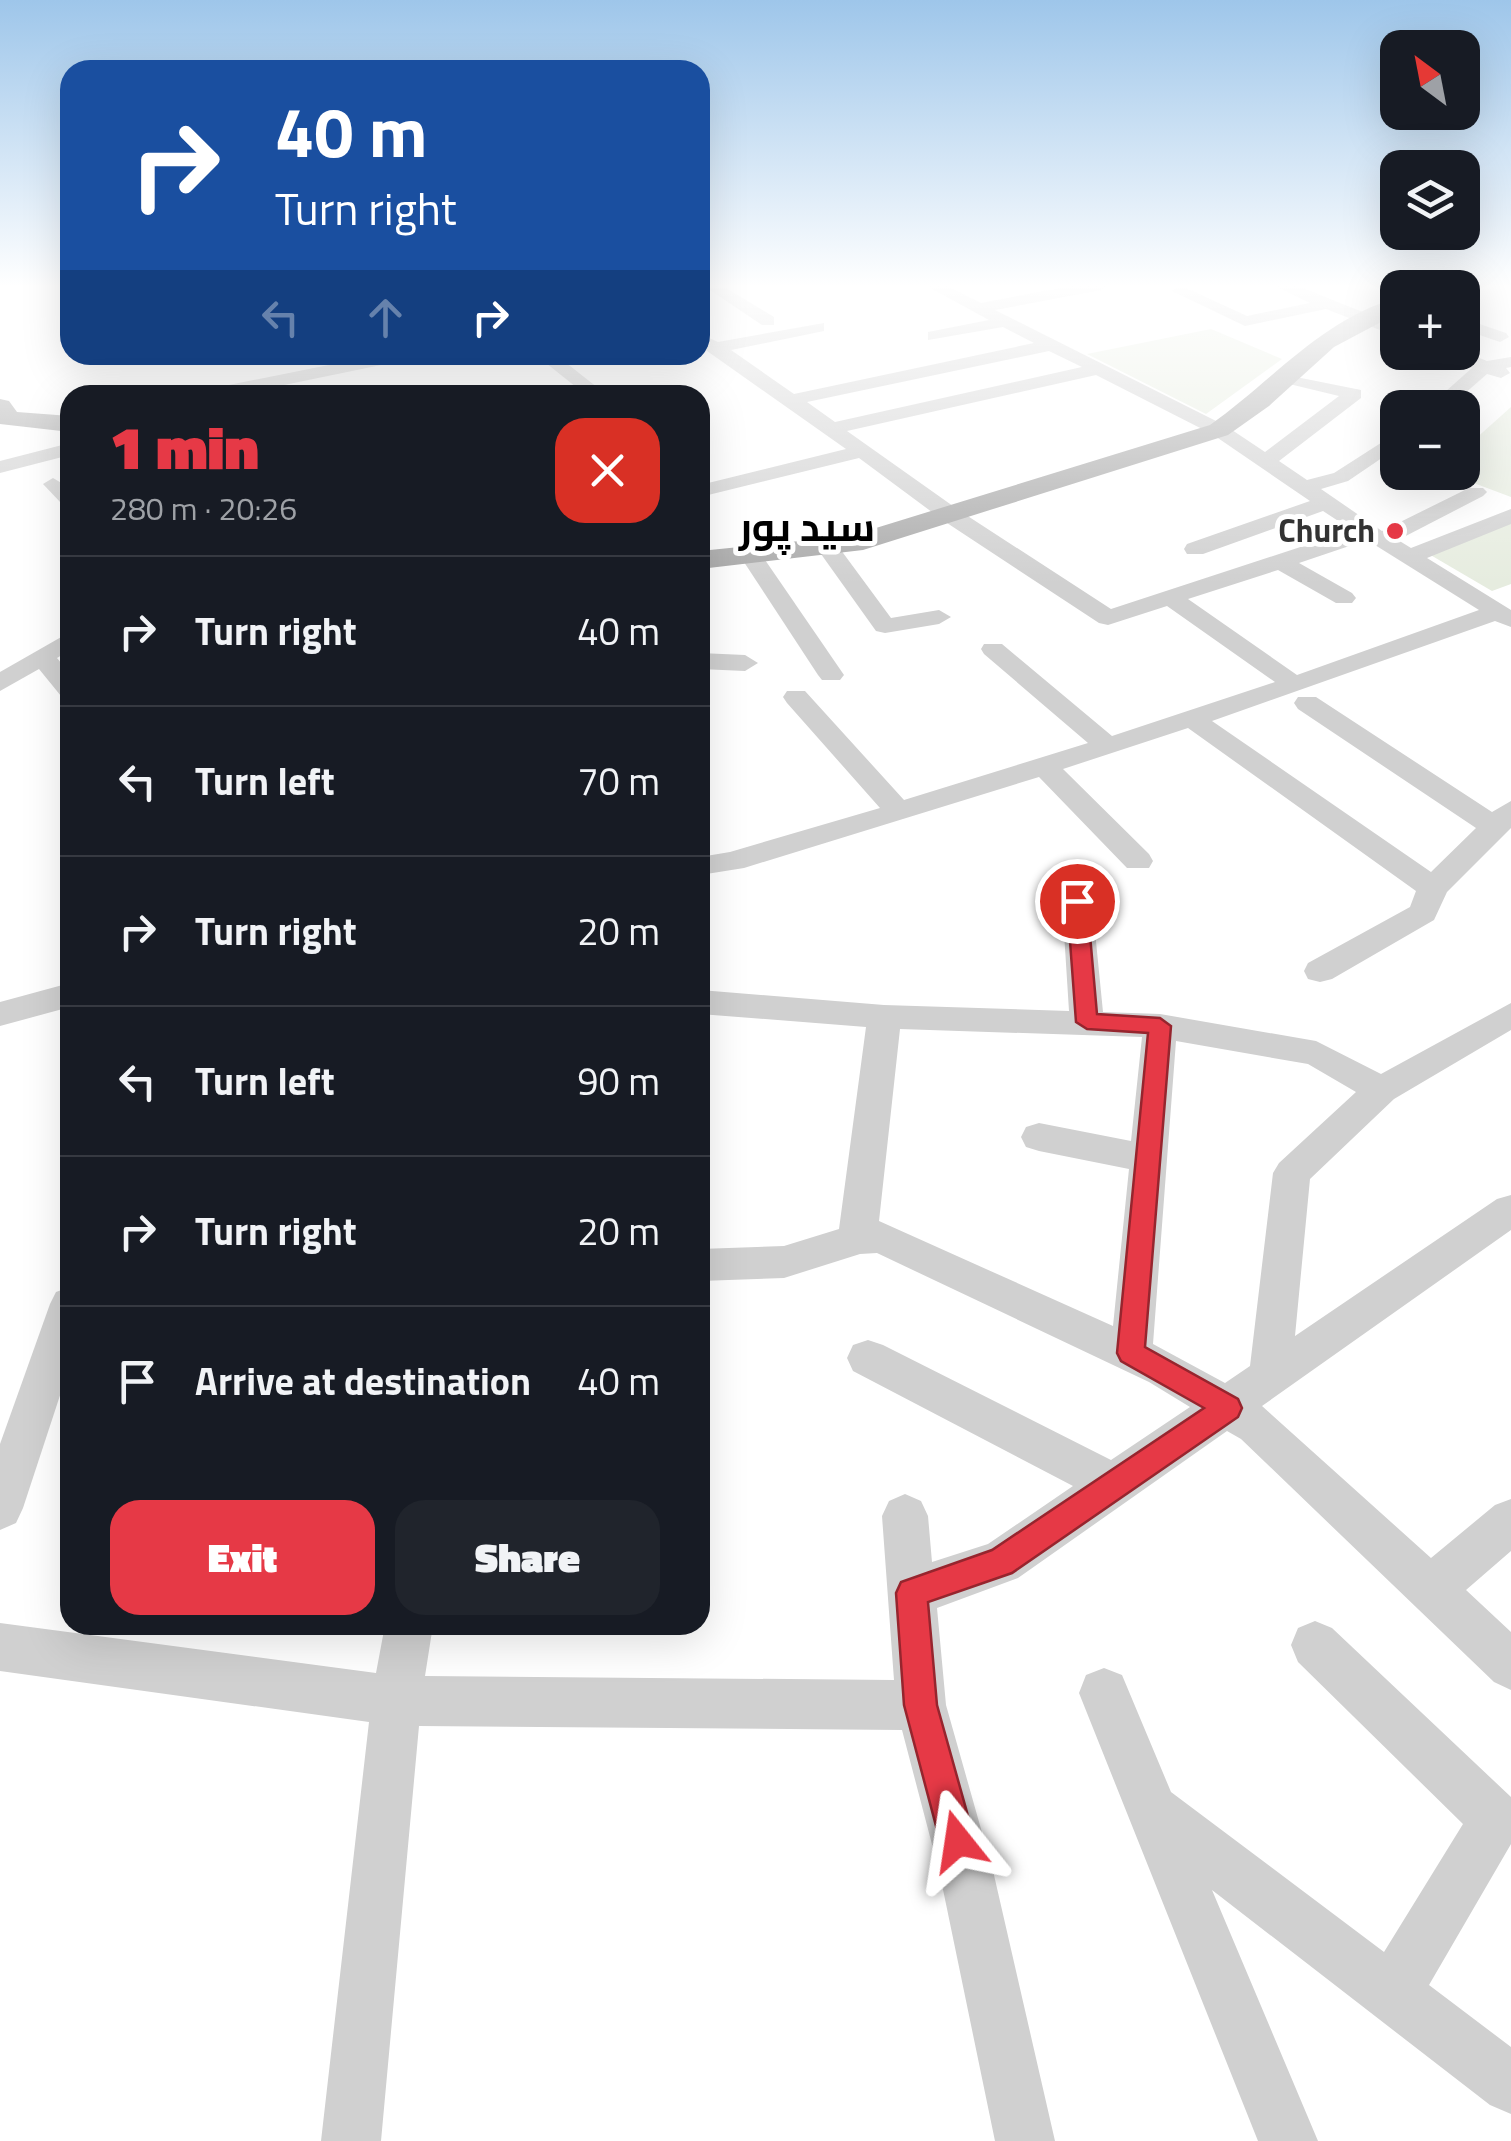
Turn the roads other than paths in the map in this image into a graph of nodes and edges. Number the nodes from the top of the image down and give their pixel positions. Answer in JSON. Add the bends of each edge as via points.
{"nodes":[{"id":1,"x":769,"y":385,"type":"edge"},
{"id":2,"x":862,"y":385,"type":"edge"},
{"id":3,"x":1027,"y":385,"type":"edge"},
{"id":4,"x":1130,"y":385,"type":"edge"},
{"id":5,"x":1278,"y":385,"type":"edge"},
{"id":6,"x":1316,"y":385,"type":"edge"},
{"id":7,"x":791,"y":400,"type":"junction"},
{"id":8,"x":3,"y":415,"type":"edge"},
{"id":9,"x":60,"y":428,"type":"edge"},
{"id":10,"x":832,"y":429,"type":"junction"},
{"id":11,"x":1219,"y":430,"type":"junction"},
{"id":12,"x":60,"y":435,"type":"edge"},
{"id":13,"x":1380,"y":450,"type":"edge"},
{"id":14,"x":863,"y":452,"type":"junction"},
{"id":15,"x":1266,"y":462,"type":"junction"},
{"id":16,"x":0,"y":468,"type":"edge"},
{"id":17,"x":53,"y":484,"type":"dead end"},
{"id":18,"x":1302,"y":488,"type":"junction"},
{"id":19,"x":710,"y":489,"type":"edge"},
{"id":20,"x":60,"y":490,"type":"edge"},
{"id":21,"x":1476,"y":492,"type":"dead end"},
{"id":22,"x":1325,"y":503,"type":"junction"},
{"id":23,"x":952,"y":516,"type":"junction"},
{"id":24,"x":1511,"y":516,"type":"edge"},
{"id":25,"x":1375,"y":536,"type":"junction"},
{"id":26,"x":827,"y":547,"type":"junction"},
{"id":27,"x":1196,"y":549,"type":"dead end"},
{"id":28,"x":751,"y":556,"type":"junction"},
{"id":29,"x":1409,"y":557,"type":"junction"},
{"id":30,"x":710,"y":559,"type":"edge"},
{"id":31,"x":1281,"y":562,"type":"junction"},
{"id":32,"x":1170,"y":598,"type":"junction"},
{"id":33,"x":1344,"y":598,"type":"dead end"},
{"id":34,"x":1504,"y":616,"type":"edge"},
{"id":35,"x":939,"y":617,"type":"dead end"},
{"id":36,"x":60,"y":645,"type":"edge"},
{"id":37,"x":992,"y":649,"type":"dead end"},
{"id":38,"x":42,"y":656,"type":"junction"},
{"id":39,"x":710,"y":662,"type":"edge"},
{"id":40,"x":745,"y":663,"type":"dead end"},
{"id":41,"x":832,"y":675,"type":"dead end"},
{"id":42,"x":60,"y":678,"type":"edge"},
{"id":43,"x":0,"y":683,"type":"edge"},
{"id":44,"x":1300,"y":694,"type":"junction"},
{"id":45,"x":796,"y":697,"type":"dead end"},
{"id":46,"x":1192,"y":718,"type":"junction"},
{"id":47,"x":1108,"y":746,"type":"junction"},
{"id":48,"x":1044,"y":766,"type":"junction"},
{"id":49,"x":899,"y":812,"type":"junction"},
{"id":50,"x":1504,"y":819,"type":"edge"},
{"id":51,"x":1138,"y":862,"type":"dead end"},
{"id":52,"x":710,"y":864,"type":"edge"},
{"id":53,"x":1433,"y":888,"type":"junction"},
{"id":54,"x":1077,"y":901,"type":"dead end"},
{"id":55,"x":1320,"y":970,"type":"dead end"},
{"id":56,"x":60,"y":998,"type":"edge"},
{"id":57,"x":710,"y":1003,"type":"edge"},
{"id":58,"x":0,"y":1014,"type":"edge"},
{"id":59,"x":1511,"y":1015,"type":"edge"},
{"id":60,"x":884,"y":1017,"type":"junction"},
{"id":61,"x":1087,"y":1022,"type":"junction"},
{"id":62,"x":1160,"y":1026,"type":"junction"},
{"id":63,"x":1381,"y":1090,"type":"junction"},
{"id":64,"x":1039,"y":1136,"type":"dead end"},
{"id":65,"x":1148,"y":1160,"type":"junction"},
{"id":66,"x":1511,"y":1210,"type":"edge"},
{"id":67,"x":858,"y":1236,"type":"junction"},
{"id":68,"x":710,"y":1266,"type":"edge"},
{"id":69,"x":60,"y":1333,"type":"edge"},
{"id":70,"x":1131,"y":1353,"type":"junction"},
{"id":71,"x":868,"y":1358,"type":"dead end"},
{"id":72,"x":1270,"y":1378,"type":"junction"},
{"id":73,"x":1228,"y":1408,"type":"junction"},
{"id":74,"x":1115,"y":1485,"type":"junction"},
{"id":75,"x":0,"y":1508,"type":"edge"},
{"id":76,"x":905,"y":1516,"type":"dead end"},
{"id":77,"x":1511,"y":1522,"type":"edge"},
{"id":78,"x":1431,"y":1589,"type":"junction"},
{"id":79,"x":912,"y":1593,"type":"junction"},
{"id":80,"x":407,"y":1635,"type":"edge"},
{"id":81,"x":1315,"y":1646,"type":"dead end"},
{"id":82,"x":0,"y":1647,"type":"edge"},
{"id":83,"x":1511,"y":1665,"type":"edge"},
{"id":84,"x":1104,"y":1693,"type":"dead end"},
{"id":85,"x":396,"y":1701,"type":"junction"},
{"id":86,"x":921,"y":1705,"type":"junction"},
{"id":87,"x":1152,"y":1810,"type":"junction"},
{"id":88,"x":1392,"y":1993,"type":"junction"},
{"id":89,"x":1511,"y":2084,"type":"edge"},
{"id":90,"x":351,"y":2141,"type":"edge"},
{"id":91,"x":1026,"y":2141,"type":"edge"},
{"id":92,"x":1288,"y":2141,"type":"edge"}],
"edges":[{"from":1,"to":7,"type":"street"},
{"from":2,"to":7,"type":"street"},
{"from":3,"to":10,"type":"street"},
{"from":4,"to":11,"type":"street"},
{"from":5,"to":11,"type":"main road"},
{"from":6,"to":15,"type":"street","via":[[1354,394]]},
{"from":7,"to":10,"type":"street"},
{"from":8,"to":9,"type":"main road"},
{"from":10,"to":14,"type":"street"},
{"from":11,"to":15,"type":"street"},
{"from":11,"to":23,"type":"main road"},
{"from":12,"to":16,"type":"street"},
{"from":13,"to":18,"type":"street","via":[[1341,477]]},
{"from":14,"to":19,"type":"street"},
{"from":14,"to":23,"type":"street"},
{"from":15,"to":18,"type":"street"},
{"from":17,"to":20,"type":"street"},
{"from":18,"to":22,"type":"street"},
{"from":21,"to":25,"type":"street"},
{"from":22,"to":25,"type":"street"},
{"from":22,"to":27,"type":"street"},
{"from":23,"to":26,"type":"main road"},
{"from":23,"to":32,"type":"street","via":[[1102,616]]},
{"from":24,"to":29,"type":"street"},
{"from":25,"to":29,"type":"street"},
{"from":25,"to":31,"type":"street"},
{"from":26,"to":28,"type":"main road"},
{"from":26,"to":35,"type":"street","via":[[885,626]]},
{"from":28,"to":30,"type":"main road"},
{"from":28,"to":41,"type":"street"},
{"from":29,"to":34,"type":"street"},
{"from":31,"to":32,"type":"street"},
{"from":31,"to":33,"type":"street"},
{"from":32,"to":44,"type":"street"},
{"from":34,"to":44,"type":"street"},
{"from":36,"to":38,"type":"street"},
{"from":37,"to":47,"type":"street"},
{"from":38,"to":42,"type":"street"},
{"from":38,"to":43,"type":"street"},
{"from":39,"to":40,"type":"street"},
{"from":44,"to":46,"type":"street"},
{"from":44,"to":50,"type":"street"},
{"from":45,"to":49,"type":"street"},
{"from":46,"to":47,"type":"street"},
{"from":46,"to":53,"type":"street"},
{"from":47,"to":48,"type":"street"},
{"from":48,"to":49,"type":"street"},
{"from":48,"to":51,"type":"street"},
{"from":49,"to":52,"type":"street"},
{"from":50,"to":53,"type":"street"},
{"from":53,"to":55,"type":"street","via":[[1423,913]]},
{"from":54,"to":61,"type":"street"},
{"from":56,"to":58,"type":"street"},
{"from":57,"to":60,"type":"street"},
{"from":59,"to":63,"type":"street"},
{"from":60,"to":61,"type":"street"},
{"from":60,"to":67,"type":"street"},
{"from":61,"to":62,"type":"street"},
{"from":62,"to":63,"type":"street","via":[[1316,1053]]},
{"from":62,"to":65,"type":"street"},
{"from":63,"to":72,"type":"street","via":[[1292,1173]]},
{"from":64,"to":65,"type":"street"},
{"from":65,"to":70,"type":"street"},
{"from":66,"to":72,"type":"street"},
{"from":67,"to":68,"type":"street","via":[[818,1256],[751,1268]]},
{"from":67,"to":70,"type":"street","via":[[881,1237]]},
{"from":69,"to":75,"type":"street"},
{"from":70,"to":73,"type":"street"},
{"from":71,"to":74,"type":"street"},
{"from":72,"to":73,"type":"street"},
{"from":73,"to":74,"type":"street"},
{"from":73,"to":78,"type":"street","via":[[1256,1424]]},
{"from":74,"to":79,"type":"street","via":[[1001,1562]]},
{"from":76,"to":79,"type":"street"},
{"from":77,"to":78,"type":"street"},
{"from":78,"to":83,"type":"street"},
{"from":79,"to":86,"type":"street"},
{"from":80,"to":85,"type":"street"},
{"from":81,"to":88,"type":"street","via":[[1496,1818]]},
{"from":82,"to":85,"type":"street"},
{"from":84,"to":87,"type":"street"},
{"from":85,"to":86,"type":"street"},
{"from":85,"to":90,"type":"street"},
{"from":86,"to":91,"type":"street"},
{"from":87,"to":88,"type":"street"},
{"from":87,"to":92,"type":"street"},
{"from":88,"to":89,"type":"street"}]}
